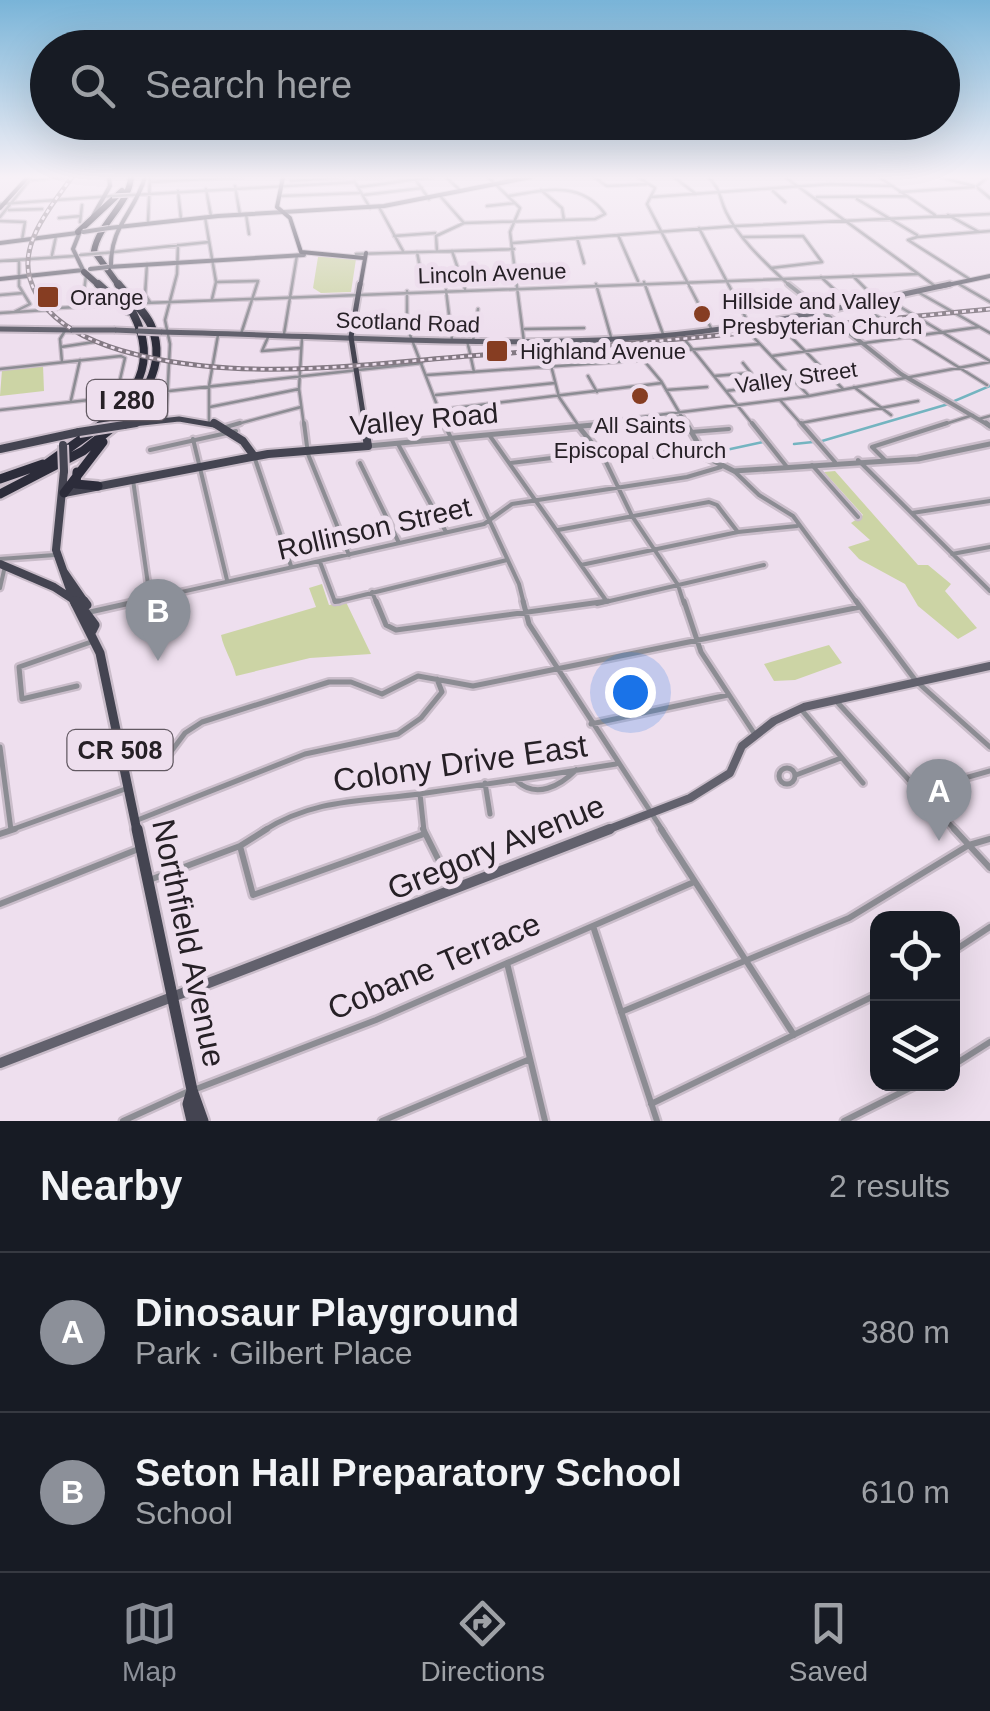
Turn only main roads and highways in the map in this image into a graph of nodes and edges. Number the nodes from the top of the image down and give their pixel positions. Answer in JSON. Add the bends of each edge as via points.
{"nodes":[{"id":1,"x":82,"y":229,"type":"edge"},
{"id":2,"x":83,"y":229,"type":"edge"},
{"id":3,"x":95,"y":229,"type":"edge"},
{"id":4,"x":101,"y":229,"type":"edge"},
{"id":5,"x":103,"y":229,"type":"edge"},
{"id":6,"x":111,"y":229,"type":"edge"},
{"id":7,"x":293,"y":229,"type":"edge"},
{"id":8,"x":80,"y":232,"type":"junction"},
{"id":9,"x":0,"y":243,"type":"edge"},
{"id":10,"x":300,"y":253,"type":"junction"},
{"id":11,"x":110,"y":267,"type":"junction"},
{"id":12,"x":85,"y":270,"type":"junction"},
{"id":13,"x":990,"y":276,"type":"edge"},
{"id":14,"x":0,"y":280,"type":"edge"},
{"id":15,"x":140,"y":329,"type":"junction"},
{"id":16,"x":0,"y":330,"type":"edge"},
{"id":17,"x":162,"y":333,"type":"junction"},
{"id":18,"x":351,"y":338,"type":"junction"},
{"id":19,"x":122,"y":423,"type":"junction"},
{"id":20,"x":64,"y":444,"type":"junction"},
{"id":21,"x":248,"y":446,"type":"junction"},
{"id":22,"x":0,"y":449,"type":"edge"},
{"id":23,"x":274,"y":454,"type":"junction"},
{"id":24,"x":254,"y":456,"type":"junction"},
{"id":25,"x":77,"y":472,"type":"junction"},
{"id":26,"x":0,"y":479,"type":"edge"},
{"id":27,"x":98,"y":486,"type":"junction"},
{"id":28,"x":0,"y":492,"type":"edge"},
{"id":29,"x":64,"y":493,"type":"junction"},
{"id":30,"x":2,"y":563,"type":"edge"},
{"id":31,"x":61,"y":569,"type":"junction"},
{"id":32,"x":46,"y":585,"type":"junction"},
{"id":33,"x":69,"y":595,"type":"junction"},
{"id":34,"x":90,"y":612,"type":"junction"},
{"id":35,"x":94,"y":636,"type":"junction"},
{"id":36,"x":990,"y":666,"type":"edge"},
{"id":37,"x":172,"y":995,"type":"junction"},
{"id":38,"x":0,"y":1064,"type":"edge"},
{"id":39,"x":192,"y":1090,"type":"junction"},
{"id":40,"x":192,"y":1121,"type":"edge"},
{"id":41,"x":203,"y":1121,"type":"edge"}],
"edges":[{"from":1,"to":8,"type":"main road"},
{"from":2,"to":8,"type":"highway"},
{"from":3,"to":15,"type":"highway","via":[[88,251],[95,268]]},
{"from":4,"to":8,"type":"main road","bridge":true},
{"from":5,"to":17,"type":"highway","via":[[94,252]]},
{"from":6,"to":11,"type":"main road"},
{"from":7,"to":10,"type":"main road"},
{"from":8,"to":9,"type":"main road"},
{"from":8,"to":12,"type":"main road","via":[[74,242]]},
{"from":10,"to":11,"type":"main road"},
{"from":10,"to":18,"type":"main road","via":[[365,255]]},
{"from":11,"to":12,"type":"main road","bridge":true},
{"from":11,"to":17,"type":"highway"},
{"from":12,"to":14,"type":"main road"},
{"from":12,"to":15,"type":"highway"},
{"from":13,"to":18,"type":"main road","name":"Scotland Road","via":[[680,334],[545,344]]},
{"from":15,"to":16,"type":"main road","name":"Scotland Road","bridge":true},
{"from":15,"to":17,"type":"main road","name":"Scotland Road","bridge":true},
{"from":15,"to":20,"type":"highway","number":"I 280","via":[[146,360],[135,390],[117,412]]},
{"from":17,"to":18,"type":"main road","name":"Scotland Road"},
{"from":17,"to":19,"type":"highway","number":"I 280","via":[[150,385]]},
{"from":18,"to":23,"type":"main road","name":"Valley Road","via":[[368,446]]},
{"from":19,"to":20,"type":"main road","bridge":true,"via":[[78,432]]},
{"from":19,"to":21,"type":"main road","via":[[209,422],[236,431]]},
{"from":19,"to":25,"type":"highway"},
{"from":19,"to":28,"type":"highway","number":"I 280"},
{"from":20,"to":22,"type":"main road"},
{"from":20,"to":26,"type":"highway"},
{"from":20,"to":28,"type":"highway","number":"I 280"},
{"from":20,"to":29,"type":"main road","number":"CR 508","bridge":true},
{"from":21,"to":23,"type":"main road","name":"Valley Road"},
{"from":21,"to":24,"type":"main road"},
{"from":23,"to":24,"type":"main road","name":"Valley Road"},
{"from":24,"to":27,"type":"main road","name":"Valley Road"},
{"from":25,"to":27,"type":"highway","via":[[76,484]]},
{"from":25,"to":29,"type":"highway"},
{"from":27,"to":29,"type":"main road","name":"Valley Road"},
{"from":29,"to":31,"type":"main road","number":"CR 508","via":[[56,555]]},
{"from":30,"to":32,"type":"main road"},
{"from":31,"to":32,"type":"main road","via":[[60,580]]},
{"from":31,"to":33,"type":"main road","number":"CR 508"},
{"from":31,"to":34,"type":"main road","number":"CR 508"},
{"from":32,"to":33,"type":"main road"},
{"from":33,"to":34,"type":"main road"},
{"from":33,"to":35,"type":"main road","name":"Northfield Avenue","number":"CR 508"},
{"from":34,"to":35,"type":"main road","name":"Northfield Avenue","number":"CR 508"},
{"from":35,"to":37,"type":"main road","name":"Northfield Avenue","number":"CR 508"},
{"from":36,"to":37,"type":"main road","name":"Gregory Avenue","via":[[800,708],[742,746],[730,773],[710,788]]},
{"from":37,"to":38,"type":"main road","name":"Gregory Avenue"},
{"from":37,"to":39,"type":"main road","name":"Northfield Avenue","number":"CR 508"},
{"from":39,"to":40,"type":"main road","name":"Northfield Avenue","number":"CR 508"},
{"from":39,"to":41,"type":"main road","name":"Northfield Avenue","number":"CR 508"}]}
